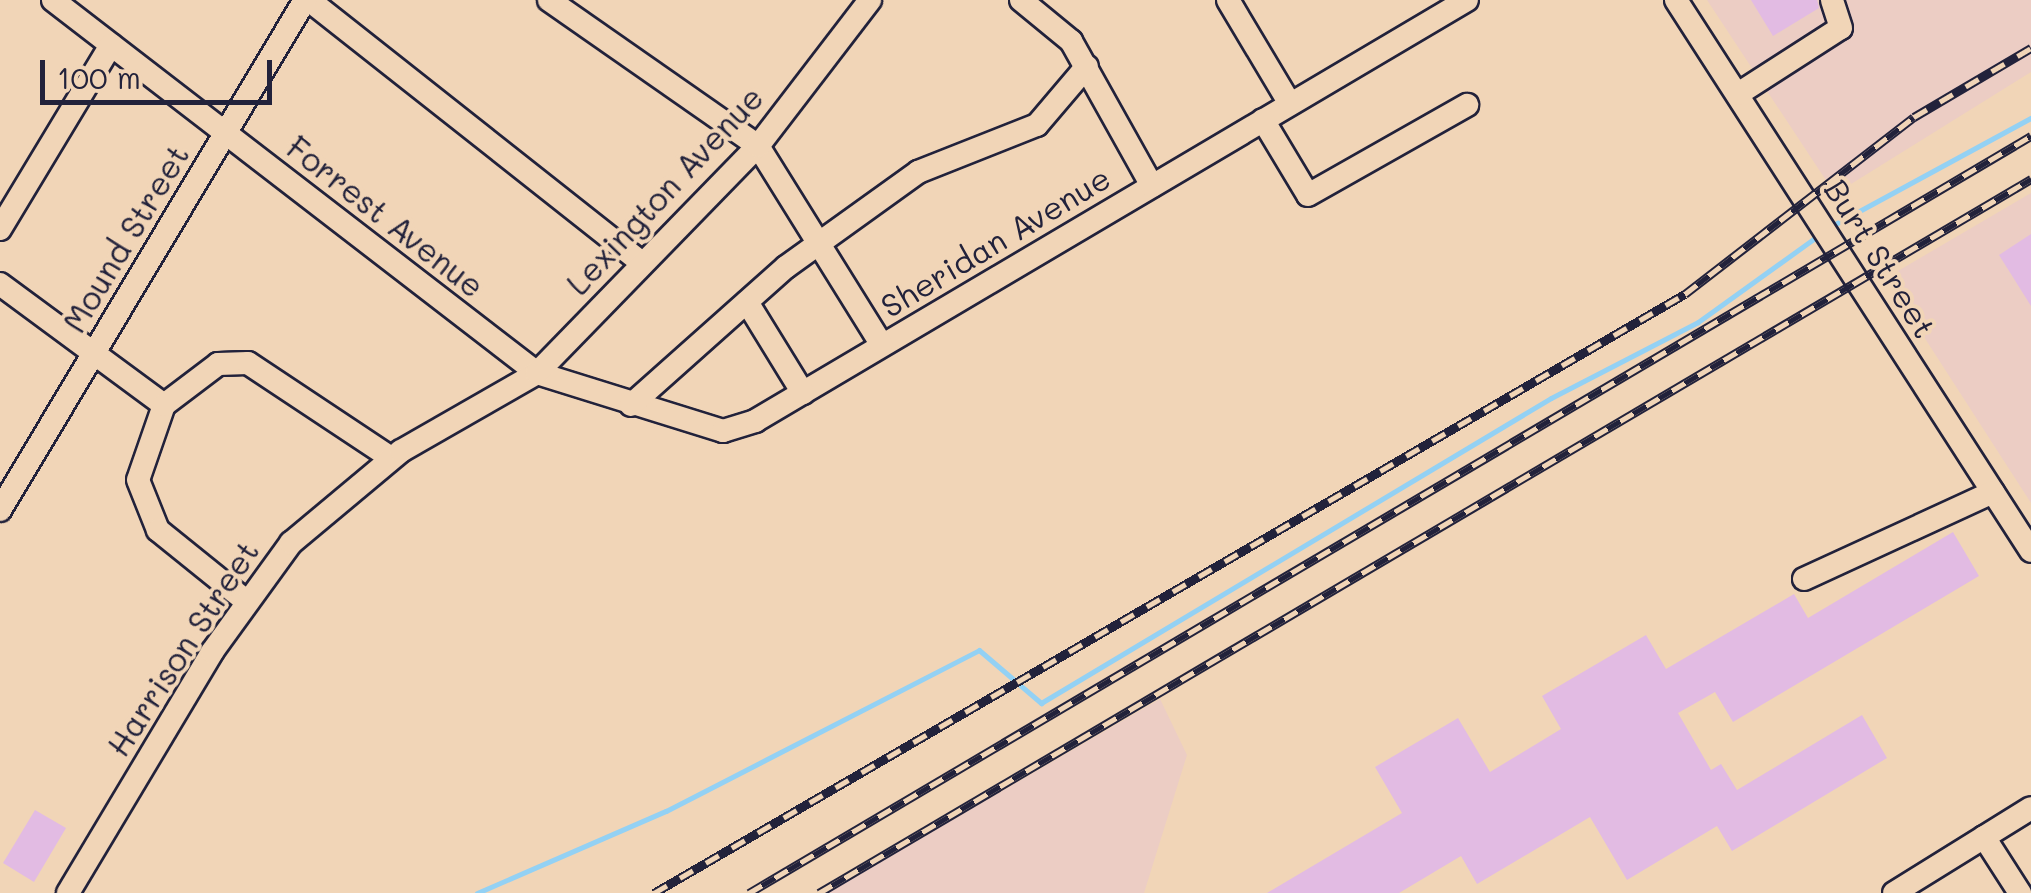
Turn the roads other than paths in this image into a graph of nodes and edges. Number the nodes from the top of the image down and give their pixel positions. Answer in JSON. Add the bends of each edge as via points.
{"nodes":[{"id":1,"x":53,"y":0,"type":"edge"},
{"id":2,"x":307,"y":0,"type":"edge"},
{"id":3,"x":549,"y":0,"type":"edge"},
{"id":4,"x":870,"y":0,"type":"edge"},
{"id":5,"x":1021,"y":0,"type":"edge"},
{"id":6,"x":1228,"y":0,"type":"edge"},
{"id":7,"x":1466,"y":0,"type":"edge"},
{"id":8,"x":1676,"y":0,"type":"edge"},
{"id":9,"x":1832,"y":0,"type":"edge"},
{"id":10,"x":81,"y":9,"type":"edge"},
{"id":11,"x":111,"y":45,"type":"junction"},
{"id":12,"x":1087,"y":66,"type":"junction"},
{"id":13,"x":1738,"y":94,"type":"junction"},
{"id":14,"x":1290,"y":104,"type":"junction"},
{"id":15,"x":1468,"y":105,"type":"dead end"},
{"id":16,"x":1264,"y":120,"type":"junction"},
{"id":17,"x":225,"y":134,"type":"junction"},
{"id":18,"x":758,"y":146,"type":"junction"},
{"id":19,"x":1152,"y":186,"type":"junction"},
{"id":20,"x":0,"y":229,"type":"edge"},
{"id":21,"x":819,"y":244,"type":"junction"},
{"id":22,"x":642,"y":263,"type":"junction"},
{"id":23,"x":0,"y":284,"type":"edge"},
{"id":24,"x":746,"y":302,"type":"junction"},
{"id":25,"x":882,"y":346,"type":"junction"},
{"id":26,"x":92,"y":356,"type":"junction"},
{"id":27,"x":536,"y":373,"type":"junction"},
{"id":28,"x":803,"y":392,"type":"junction"},
{"id":29,"x":630,"y":405,"type":"junction"},
{"id":30,"x":164,"y":406,"type":"junction"},
{"id":31,"x":391,"y":458,"type":"junction"},
{"id":32,"x":1993,"y":492,"type":"junction"},
{"id":33,"x":0,"y":510,"type":"edge"},
{"id":34,"x":2031,"y":551,"type":"edge"},
{"id":35,"x":1804,"y":579,"type":"dead end"},
{"id":36,"x":246,"y":601,"type":"junction"},
{"id":37,"x":2031,"y":808,"type":"edge"},
{"id":38,"x":1984,"y":837,"type":"junction"},
{"id":39,"x":68,"y":893,"type":"edge"},
{"id":40,"x":1894,"y":893,"type":"edge"},
{"id":41,"x":2020,"y":893,"type":"edge"}],
"edges":[{"from":1,"to":10,"type":"street","name":"Forrest Avenue"},
{"from":2,"to":17,"type":"street","name":"Mound Street"},
{"from":2,"to":22,"type":"street"},
{"from":3,"to":18,"type":"street"},
{"from":4,"to":18,"type":"street","name":"Lexington Avenue"},
{"from":5,"to":12,"type":"street"},
{"from":6,"to":14,"type":"street"},
{"from":7,"to":14,"type":"street","name":"Sheridan Avenue"},
{"from":8,"to":13,"type":"street","name":"Burt Street"},
{"from":9,"to":13,"type":"street","via":[[1840,28]]},
{"from":10,"to":11,"type":"street","name":"Forrest Avenue"},
{"from":11,"to":17,"type":"street","name":"Forrest Avenue"},
{"from":11,"to":20,"type":"street"},
{"from":12,"to":19,"type":"street"},
{"from":12,"to":21,"type":"street","via":[[1037,125],[918,172]]},
{"from":13,"to":32,"type":"street","name":"Burt Street"},
{"from":14,"to":16,"type":"street","name":"Sheridan Avenue"},
{"from":15,"to":16,"type":"street","via":[[1308,195]]},
{"from":16,"to":19,"type":"street","name":"Sheridan Avenue"},
{"from":17,"to":26,"type":"street","name":"Mound Street"},
{"from":17,"to":27,"type":"street","name":"Forrest Avenue"},
{"from":18,"to":21,"type":"street"},
{"from":18,"to":22,"type":"street","name":"Lexington Avenue"},
{"from":19,"to":25,"type":"street","name":"Sheridan Avenue"},
{"from":21,"to":24,"type":"street"},
{"from":21,"to":25,"type":"street"},
{"from":22,"to":27,"type":"street","name":"Lexington Avenue"},
{"from":23,"to":26,"type":"street"},
{"from":24,"to":28,"type":"street"},
{"from":24,"to":29,"type":"street"},
{"from":25,"to":28,"type":"street","name":"Sheridan Avenue"},
{"from":26,"to":30,"type":"street"},
{"from":26,"to":33,"type":"street","name":"Mound Street"},
{"from":27,"to":29,"type":"street","name":"Sheridan Avenue"},
{"from":27,"to":31,"type":"street","name":"Harrison Street"},
{"from":28,"to":29,"type":"street","name":"Sheridan Avenue","via":[[723,431]]},
{"from":30,"to":31,"type":"street","via":[[218,364],[248,363]]},
{"from":30,"to":36,"type":"street","via":[[138,480],[158,530]]},
{"from":31,"to":36,"type":"street","name":"Harrison Street","via":[[320,513]]},
{"from":32,"to":34,"type":"street","name":"Burt Street"},
{"from":32,"to":35,"type":"street"},
{"from":36,"to":39,"type":"street","name":"Harrison Street"},
{"from":37,"to":38,"type":"street"},
{"from":38,"to":40,"type":"street"},
{"from":38,"to":41,"type":"street"}]}
